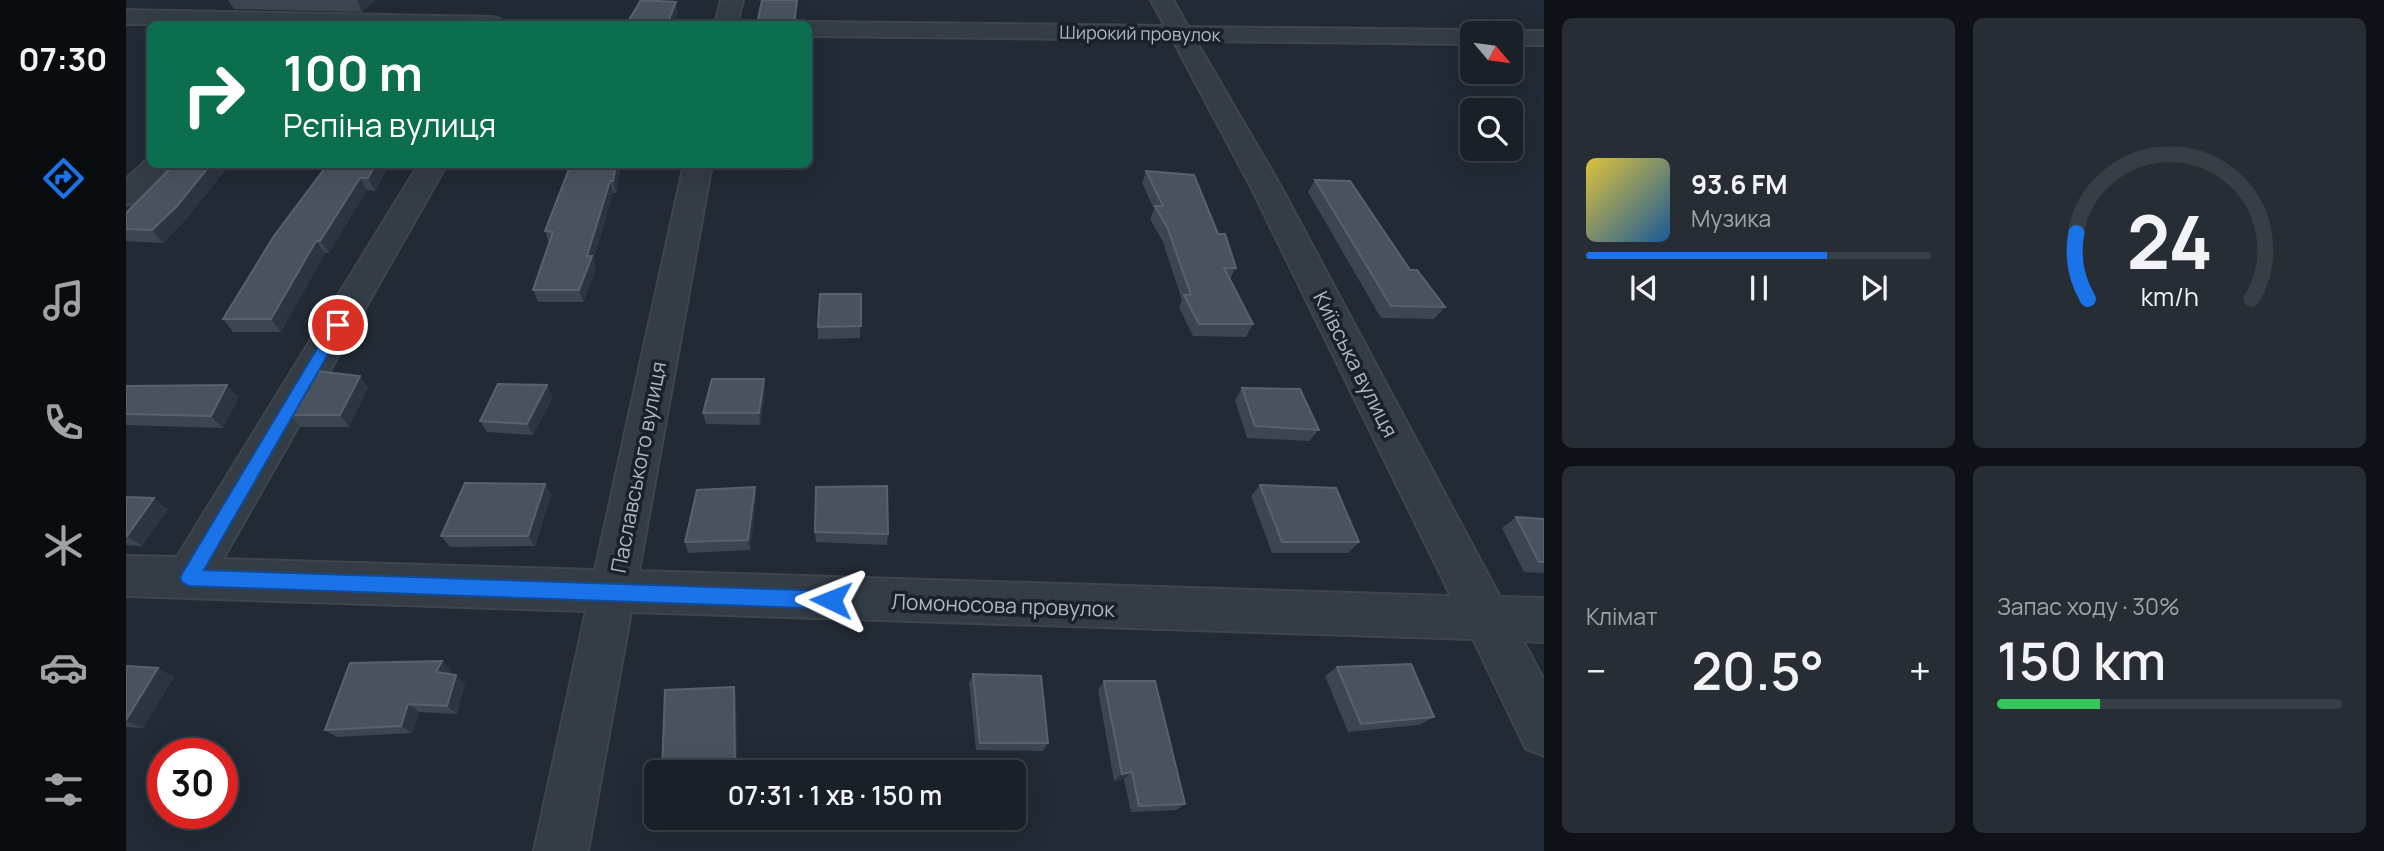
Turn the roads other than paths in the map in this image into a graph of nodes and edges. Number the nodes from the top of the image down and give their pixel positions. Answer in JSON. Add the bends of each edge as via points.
{"nodes":[{"id":1,"x":314,"y":0,"type":"edge"},
{"id":2,"x":732,"y":0,"type":"edge"},
{"id":3,"x":1162,"y":0,"type":"edge"},
{"id":4,"x":126,"y":17,"type":"edge"},
{"id":5,"x":259,"y":21,"type":"edge"},
{"id":6,"x":293,"y":21,"type":"edge"},
{"id":7,"x":727,"y":21,"type":"edge"},
{"id":8,"x":812,"y":29,"type":"edge"},
{"id":9,"x":1179,"y":33,"type":"junction"},
{"id":10,"x":1460,"y":37,"type":"edge"},
{"id":11,"x":1523,"y":38,"type":"edge"},
{"id":12,"x":1544,"y":38,"type":"edge"},
{"id":13,"x":153,"y":168,"type":"edge"},
{"id":14,"x":431,"y":168,"type":"edge"},
{"id":15,"x":697,"y":168,"type":"edge"},
{"id":16,"x":126,"y":196,"type":"edge"},
{"id":17,"x":126,"y":576,"type":"edge"},
{"id":18,"x":189,"y":578,"type":"junction"},
{"id":19,"x":612,"y":593,"type":"junction"},
{"id":20,"x":1486,"y":620,"type":"junction"},
{"id":21,"x":1544,"y":620,"type":"edge"},
{"id":22,"x":1544,"y":731,"type":"edge"},
{"id":23,"x":561,"y":851,"type":"edge"}],
"edges":[{"from":1,"to":6,"type":"street"},
{"from":2,"to":7,"type":"street"},
{"from":3,"to":9,"type":"street","name":"Київська вулиця"},
{"from":4,"to":5,"type":"street"},
{"from":8,"to":9,"type":"street","name":"Широкий провулок"},
{"from":9,"to":10,"type":"street","name":"Широкий провулок"},
{"from":9,"to":20,"type":"street","name":"Київська вулиця","via":[[1266,187]]},
{"from":11,"to":12,"type":"street"},
{"from":13,"to":16,"type":"street"},
{"from":14,"to":18,"type":"street"},
{"from":15,"to":19,"type":"street","name":"Паславського вулиця"},
{"from":17,"to":18,"type":"street","name":"Ломоносова провулок"},
{"from":18,"to":19,"type":"street","name":"Ломоносова провулок"},
{"from":19,"to":20,"type":"street","name":"Ломоносова провулок"},
{"from":19,"to":23,"type":"street","name":"Паславського вулиця"},
{"from":20,"to":21,"type":"street","name":"Ломоносова провулок"},
{"from":20,"to":22,"type":"street","name":"Київська вулиця"}]}
